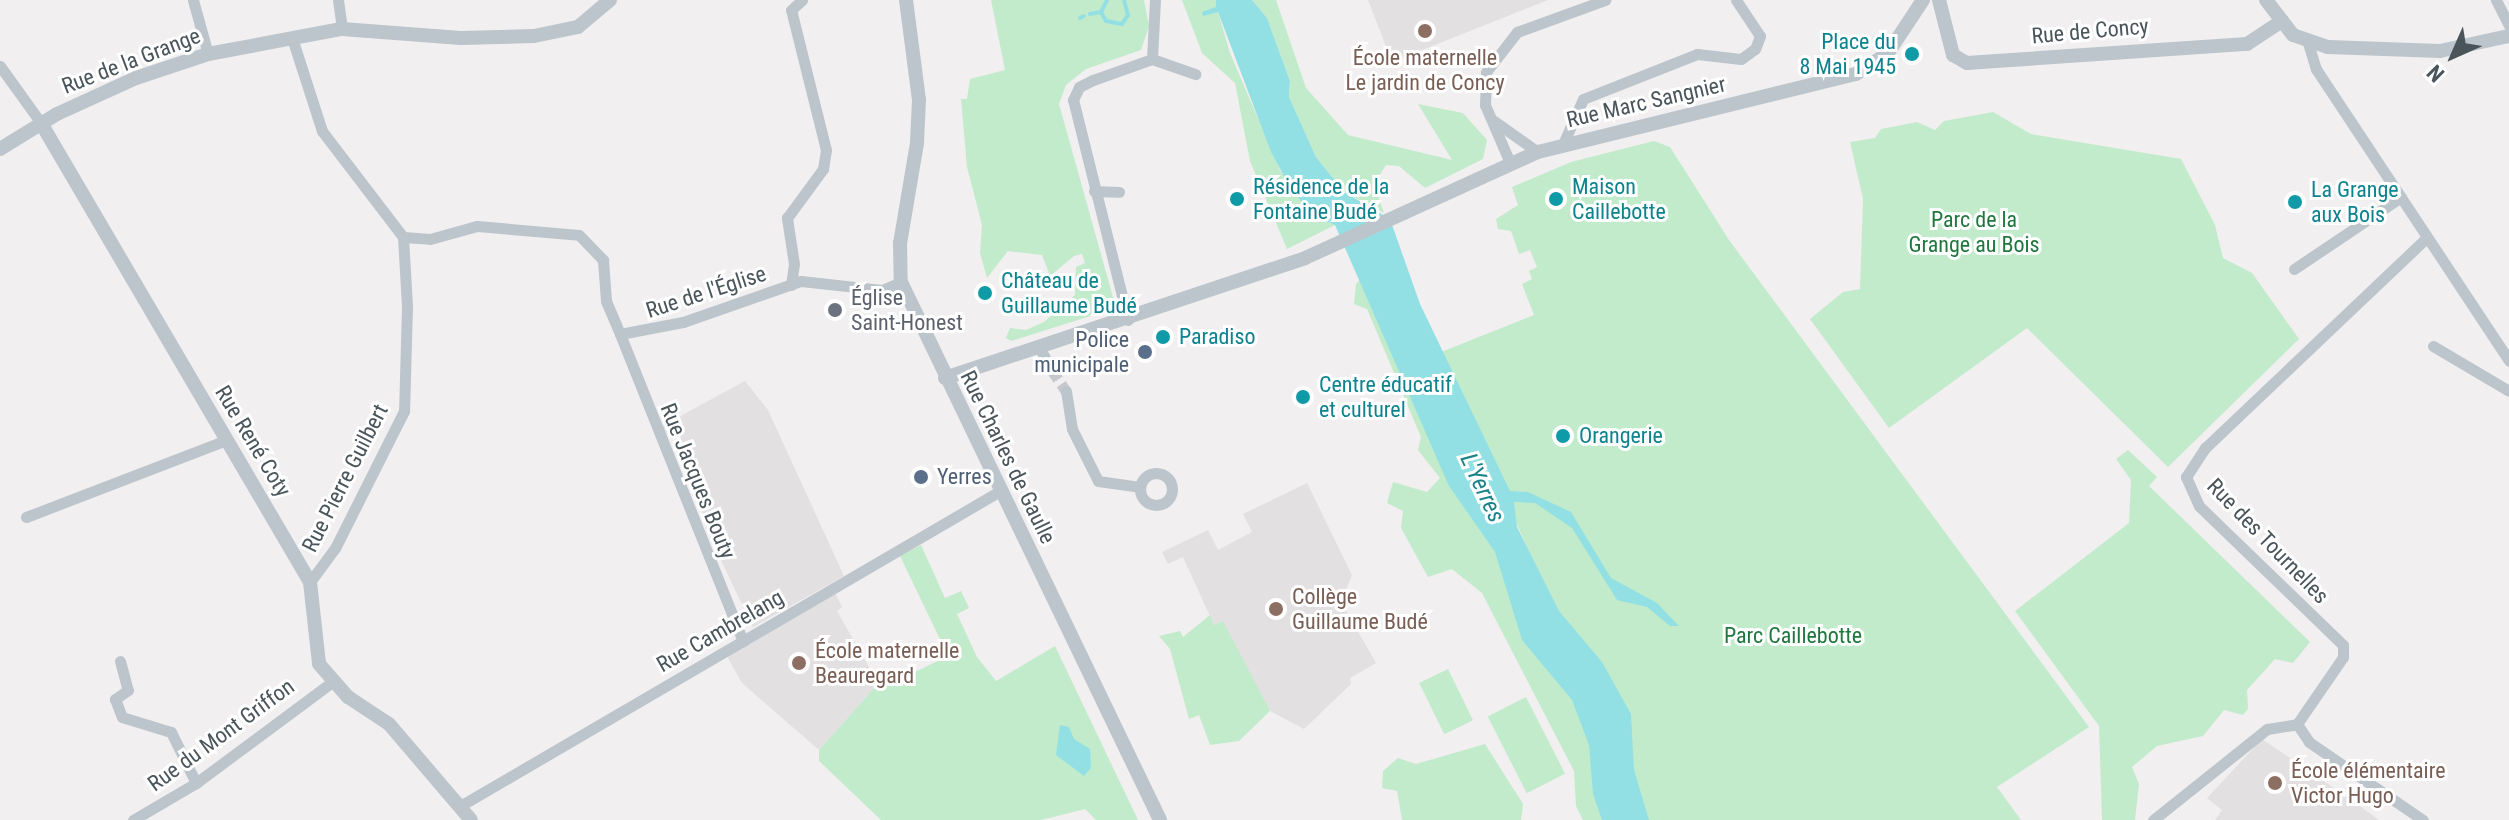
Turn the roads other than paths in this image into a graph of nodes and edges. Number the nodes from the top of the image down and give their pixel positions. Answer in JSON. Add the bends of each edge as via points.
{"nodes":[{"id":1,"x":193,"y":0,"type":"edge"},
{"id":2,"x":338,"y":0,"type":"edge"},
{"id":3,"x":610,"y":0,"type":"edge"},
{"id":4,"x":802,"y":0,"type":"edge"},
{"id":5,"x":906,"y":0,"type":"edge"},
{"id":6,"x":1155,"y":0,"type":"edge"},
{"id":7,"x":1605,"y":0,"type":"edge"},
{"id":8,"x":1736,"y":0,"type":"edge"},
{"id":9,"x":1923,"y":0,"type":"edge"},
{"id":10,"x":1939,"y":0,"type":"edge"},
{"id":11,"x":2266,"y":0,"type":"edge"},
{"id":12,"x":2496,"y":0,"type":"edge"},
{"id":13,"x":2282,"y":21,"type":"junction"},
{"id":14,"x":2509,"y":26,"type":"edge"},
{"id":15,"x":342,"y":29,"type":"junction"},
{"id":16,"x":2509,"y":36,"type":"edge"},
{"id":17,"x":292,"y":38,"type":"junction"},
{"id":18,"x":2308,"y":43,"type":"junction"},
{"id":19,"x":208,"y":54,"type":"junction"},
{"id":20,"x":1152,"y":59,"type":"junction"},
{"id":21,"x":0,"y":66,"type":"edge"},
{"id":22,"x":1195,"y":74,"type":"dead end"},
{"id":23,"x":1494,"y":121,"type":"junction"},
{"id":24,"x":41,"y":123,"type":"junction"},
{"id":25,"x":1563,"y":144,"type":"junction"},
{"id":26,"x":0,"y":149,"type":"edge"},
{"id":27,"x":1538,"y":152,"type":"junction"},
{"id":28,"x":1511,"y":165,"type":"junction"},
{"id":29,"x":1094,"y":191,"type":"junction"},
{"id":30,"x":1119,"y":192,"type":"dead end"},
{"id":31,"x":2401,"y":197,"type":"junction"},
{"id":32,"x":403,"y":237,"type":"junction"},
{"id":33,"x":2426,"y":238,"type":"junction"},
{"id":34,"x":2294,"y":269,"type":"dead end"},
{"id":35,"x":901,"y":282,"type":"junction"},
{"id":36,"x":791,"y":285,"type":"junction"},
{"id":37,"x":1128,"y":320,"type":"junction"},
{"id":38,"x":620,"y":334,"type":"junction"},
{"id":39,"x":2433,"y":346,"type":"dead end"},
{"id":40,"x":1040,"y":349,"type":"junction"},
{"id":41,"x":2509,"y":361,"type":"edge"},
{"id":42,"x":1052,"y":370,"type":"tunnel mouth"},
{"id":43,"x":945,"y":378,"type":"junction"},
{"id":44,"x":1066,"y":391,"type":"tunnel mouth"},
{"id":45,"x":2509,"y":391,"type":"edge"},
{"id":46,"x":227,"y":440,"type":"junction"},
{"id":47,"x":1140,"y":487,"type":"dead end"},
{"id":48,"x":1000,"y":491,"type":"junction"},
{"id":49,"x":26,"y":517,"type":"dead end"},
{"id":50,"x":310,"y":582,"type":"junction"},
{"id":51,"x":743,"y":641,"type":"junction"},
{"id":52,"x":120,"y":661,"type":"dead end"},
{"id":53,"x":332,"y":682,"type":"junction"},
{"id":54,"x":2297,"y":724,"type":"junction"},
{"id":55,"x":196,"y":783,"type":"junction"},
{"id":56,"x":460,"y":806,"type":"junction"},
{"id":57,"x":133,"y":820,"type":"edge"},
{"id":58,"x":471,"y":820,"type":"edge"},
{"id":59,"x":1160,"y":820,"type":"edge"},
{"id":60,"x":2153,"y":820,"type":"edge"},
{"id":61,"x":2423,"y":820,"type":"edge"}],
"edges":[{"from":1,"to":19,"type":"street"},
{"from":2,"to":15,"type":"street"},
{"from":3,"to":15,"type":"street","name":"Rue de la Grange","via":[[578,27],[534,36],[461,38]]},
{"from":4,"to":36,"type":"street","via":[[791,10],[826,150],[823,169],[787,218],[794,264]]},
{"from":5,"to":35,"type":"street","name":"Rue Charles de Gaulle","via":[[919,100],[900,243]]},
{"from":6,"to":20,"type":"street"},
{"from":7,"to":23,"type":"street","via":[[1517,32],[1499,51],[1483,87]]},
{"from":8,"to":25,"type":"street","via":[[1760,36],[1755,49],[1741,59],[1697,54],[1583,99]]},
{"from":9,"to":25,"type":"street","name":"Rue Marc Sangnier","via":[[1902,36],[1874,65],[1856,74]]},
{"from":10,"to":13,"type":"street","name":"Rue de Concy","via":[[1953,55],[1967,63],[2247,44]]},
{"from":11,"to":13,"type":"street"},
{"from":12,"to":14,"type":"street"},
{"from":13,"to":18,"type":"street"},
{"from":15,"to":17,"type":"street","name":"Rue de la Grange"},
{"from":16,"to":18,"type":"street","via":[[2440,51]]},
{"from":17,"to":19,"type":"street","name":"Rue de la Grange"},
{"from":17,"to":32,"type":"street","via":[[322,131]]},
{"from":18,"to":31,"type":"street","via":[[2316,69]]},
{"from":19,"to":24,"type":"street","name":"Rue de la Grange","via":[[136,78]]},
{"from":20,"to":22,"type":"street"},
{"from":20,"to":29,"type":"street","via":[[1079,87],[1073,100]]},
{"from":21,"to":24,"type":"street","name":"Rue René Coty"},
{"from":23,"to":27,"type":"street"},
{"from":23,"to":28,"type":"street"},
{"from":24,"to":26,"type":"street","name":"Rue de la Grange"},
{"from":24,"to":46,"type":"street","name":"Rue René Coty"},
{"from":25,"to":27,"type":"street","name":"Rue Marc Sangnier"},
{"from":27,"to":28,"type":"street","name":"Rue Marc Sangnier"},
{"from":28,"to":37,"type":"street","name":"Rue Marc Sangnier","via":[[1335,246]]},
{"from":29,"to":30,"type":"street"},
{"from":29,"to":37,"type":"street"},
{"from":31,"to":33,"type":"street"},
{"from":31,"to":34,"type":"street"},
{"from":32,"to":38,"type":"street","name":"Rue de l'Église","via":[[430,239],[477,226],[579,235],[603,260],[606,301]]},
{"from":32,"to":50,"type":"street","name":"Rue Pierre Guilbert","via":[[409,380],[404,411],[335,548]]},
{"from":33,"to":41,"type":"street"},
{"from":33,"to":54,"type":"street","name":"Rue des Tournelles","via":[[2205,448],[2186,477],[2199,506],[2343,645],[2343,657]]},
{"from":35,"to":36,"type":"street","name":"Rue de l'Église","via":[[882,290],[817,280]]},
{"from":35,"to":43,"type":"street","name":"Rue Charles de Gaulle"},
{"from":36,"to":38,"type":"street","name":"Rue de l'Église","via":[[683,322]]},
{"from":37,"to":40,"type":"street"},
{"from":38,"to":51,"type":"street","name":"Rue Jacques Bouty"},
{"from":39,"to":45,"type":"street"},
{"from":40,"to":42,"type":"street"},
{"from":40,"to":43,"type":"street"},
{"from":43,"to":48,"type":"street","name":"Rue Charles de Gaulle"},
{"from":44,"to":47,"type":"street","via":[[1072,429],[1098,481]]},
{"from":46,"to":49,"type":"street"},
{"from":46,"to":50,"type":"street","name":"Rue René Coty"},
{"from":48,"to":51,"type":"street","name":"Rue Cambrelang"},
{"from":48,"to":59,"type":"street","name":"Rue Charles de Gaulle"},
{"from":50,"to":53,"type":"street","name":"Rue René Coty","via":[[314,645]]},
{"from":51,"to":56,"type":"street","name":"Rue Cambrelang"},
{"from":52,"to":55,"type":"street","via":[[128,690],[115,699],[122,717],[171,732]]},
{"from":53,"to":55,"type":"street","name":"Rue du Mont Griffon"},
{"from":53,"to":56,"type":"street","name":"Rue René Coty","via":[[389,724]]},
{"from":54,"to":60,"type":"street","via":[[2267,729]]},
{"from":54,"to":61,"type":"street","via":[[2309,742]]},
{"from":55,"to":57,"type":"street","name":"Rue du Mont Griffon"},
{"from":56,"to":58,"type":"street","name":"Rue René Coty"}]}
